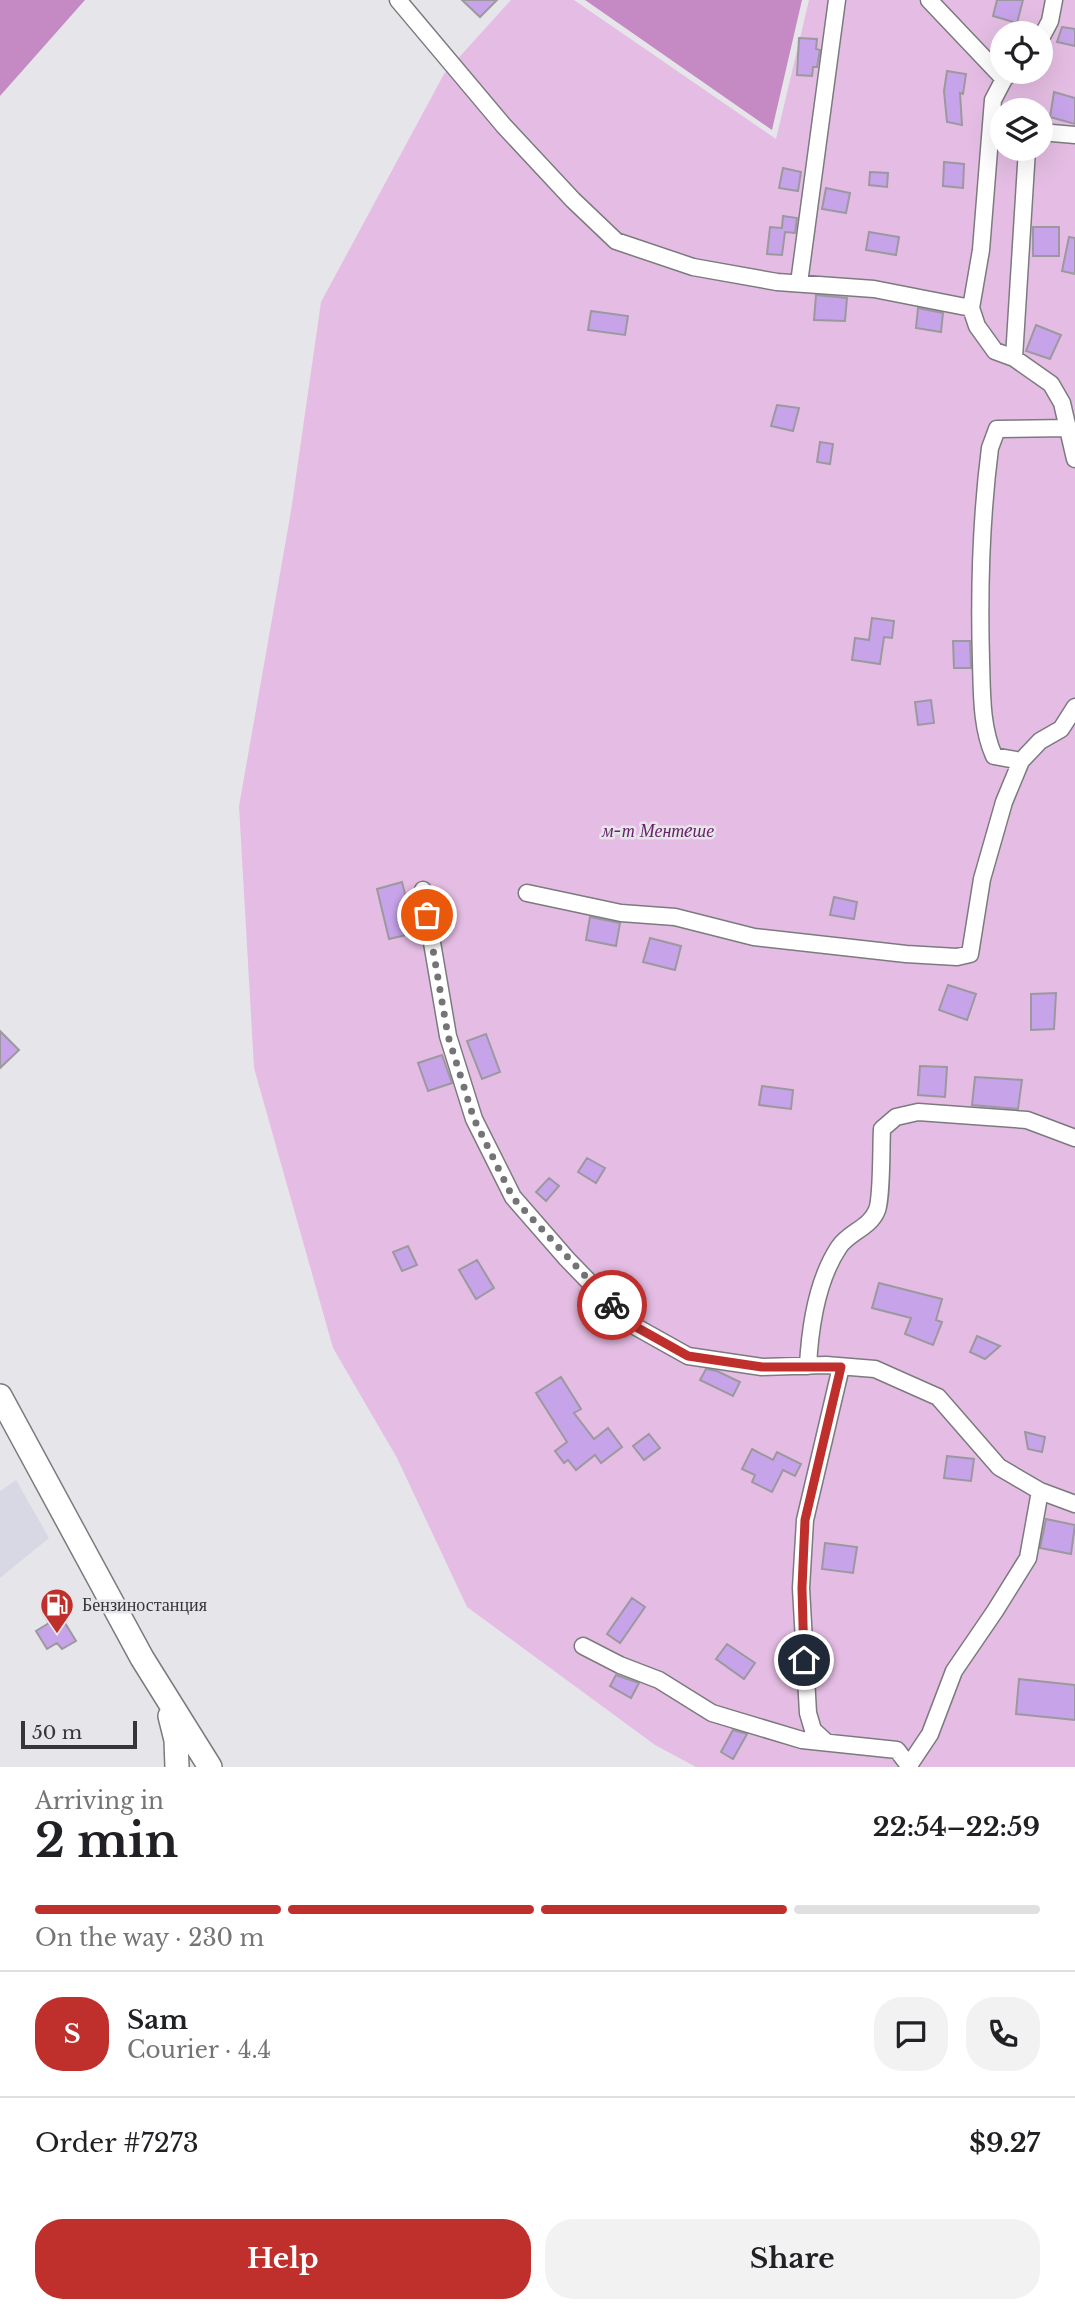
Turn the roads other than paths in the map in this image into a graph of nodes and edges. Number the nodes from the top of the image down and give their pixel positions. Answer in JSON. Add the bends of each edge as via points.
{"nodes":[{"id":1,"x":398,"y":0,"type":"edge"},
{"id":2,"x":837,"y":0,"type":"edge"},
{"id":3,"x":929,"y":0,"type":"edge"},
{"id":4,"x":1054,"y":0,"type":"edge"},
{"id":5,"x":1050,"y":21,"type":"edge"},
{"id":6,"x":990,"y":59,"type":"edge"},
{"id":7,"x":1002,"y":84,"type":"edge"},
{"id":8,"x":1053,"y":133,"type":"edge"},
{"id":9,"x":1075,"y":135,"type":"edge"},
{"id":10,"x":1026,"y":161,"type":"edge"},
{"id":11,"x":799,"y":284,"type":"junction"},
{"id":12,"x":971,"y":308,"type":"junction"},
{"id":13,"x":1014,"y":358,"type":"junction"},
{"id":14,"x":1069,"y":428,"type":"junction"},
{"id":15,"x":1075,"y":459,"type":"edge"},
{"id":16,"x":1075,"y":708,"type":"edge"},
{"id":17,"x":1021,"y":761,"type":"junction"},
{"id":18,"x":423,"y":890,"type":"dead end"},
{"id":19,"x":527,"y":893,"type":"dead end"},
{"id":20,"x":1075,"y":1138,"type":"edge"},
{"id":21,"x":808,"y":1366,"type":"junction"},
{"id":22,"x":841,"y":1367,"type":"junction"},
{"id":23,"x":0,"y":1396,"type":"edge"},
{"id":24,"x":1040,"y":1491,"type":"junction"},
{"id":25,"x":1075,"y":1504,"type":"edge"},
{"id":26,"x":583,"y":1646,"type":"dead end"},
{"id":27,"x":166,"y":1699,"type":"junction"},
{"id":28,"x":826,"y":1742,"type":"junction"},
{"id":29,"x":910,"y":1766,"type":"edge"},
{"id":30,"x":177,"y":1767,"type":"edge"},
{"id":31,"x":210,"y":1767,"type":"edge"}],
"edges":[{"from":1,"to":11,"type":"street","via":[[504,126],[616,241],[693,267]]},
{"from":2,"to":11,"type":"street"},
{"from":3,"to":6,"type":"street"},
{"from":4,"to":5,"type":"street"},
{"from":7,"to":12,"type":"street","via":[[993,100],[981,250]]},
{"from":8,"to":9,"type":"street"},
{"from":10,"to":13,"type":"street"},
{"from":11,"to":12,"type":"street","via":[[874,289]]},
{"from":12,"to":13,"type":"street","via":[[987,342]]},
{"from":13,"to":14,"type":"street","via":[[1051,384]]},
{"from":14,"to":15,"type":"street"},
{"from":14,"to":17,"type":"street","via":[[997,429],[990,448],[980,625],[982,694],[987,741],[994,756]]},
{"from":16,"to":17,"type":"street","via":[[1061,729],[1040,741]]},
{"from":17,"to":19,"type":"street","via":[[982,879],[970,954],[906,954],[754,937],[675,917],[621,913]]},
{"from":18,"to":21,"type":"street","via":[[448,1036],[474,1119],[513,1198],[629,1323],[688,1356],[762,1367]]},
{"from":20,"to":21,"type":"street","via":[[1027,1120],[918,1112],[897,1117],[882,1129],[878,1209],[869,1223],[840,1245],[810,1327]]},
{"from":21,"to":22,"type":"street"},
{"from":22,"to":24,"type":"street","via":[[875,1369],[938,1397],[999,1466]]},
{"from":22,"to":28,"type":"street","via":[[805,1520],[802,1588],[808,1713],[813,1730]]},
{"from":23,"to":27,"type":"main road"},
{"from":24,"to":25,"type":"street"},
{"from":24,"to":29,"type":"street","via":[[1028,1558],[954,1671],[930,1734]]},
{"from":26,"to":28,"type":"street","via":[[659,1680],[712,1713],[802,1740]]},
{"from":27,"to":30,"type":"main road"},
{"from":27,"to":31,"type":"main road"},
{"from":28,"to":29,"type":"street","via":[[897,1750]]}]}
